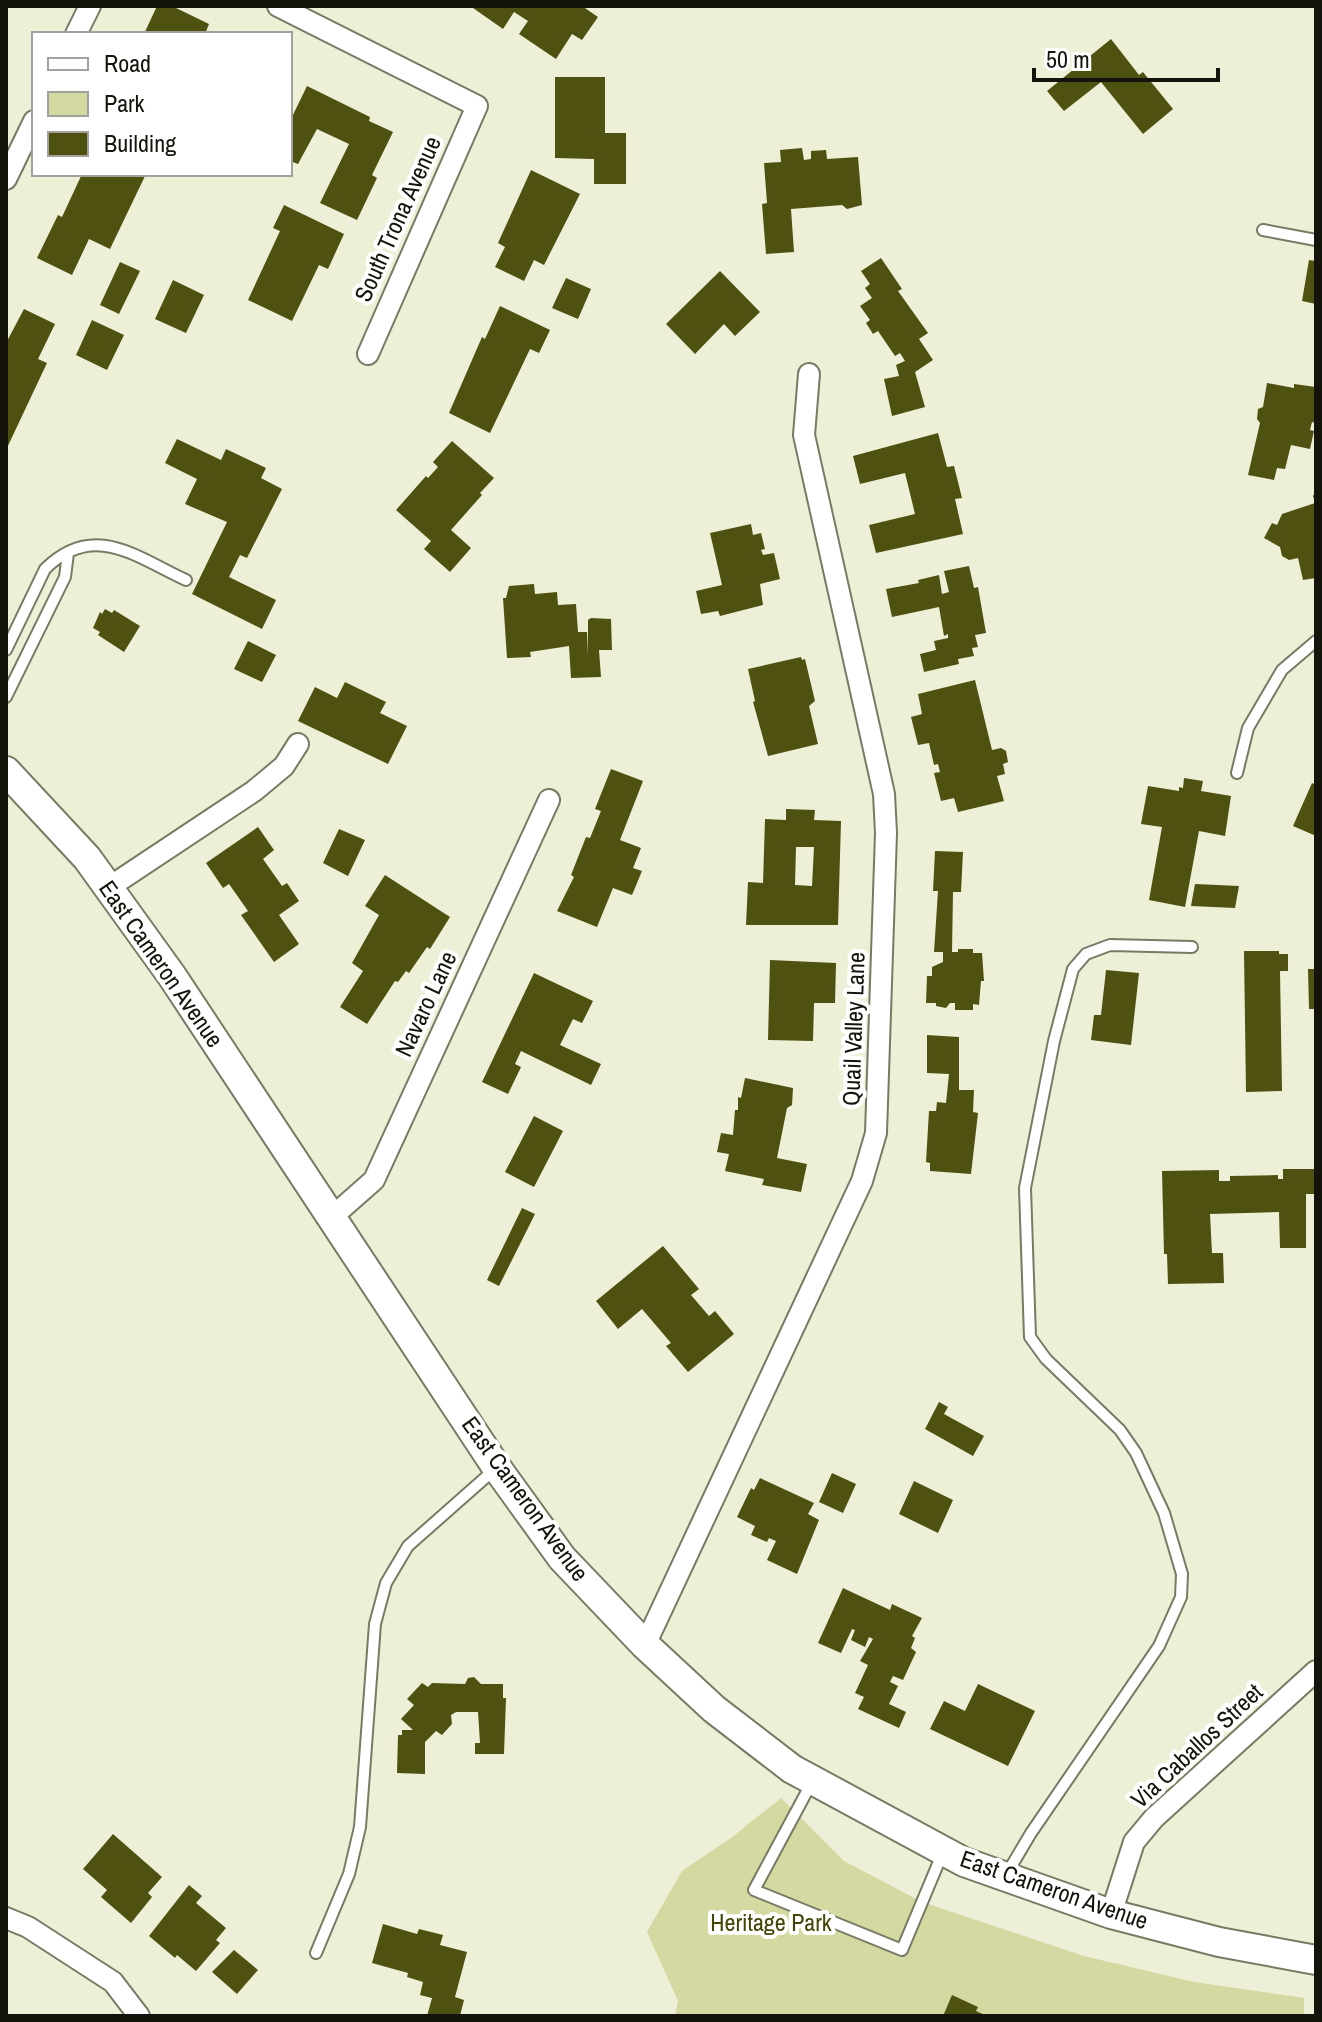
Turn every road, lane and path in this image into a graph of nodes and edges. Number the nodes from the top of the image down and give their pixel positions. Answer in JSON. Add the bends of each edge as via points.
{"nodes":[{"id":1,"x":90,"y":6,"type":"edge"},
{"id":2,"x":278,"y":6,"type":"edge"},
{"id":3,"x":77,"y":32,"type":"edge"},
{"id":4,"x":32,"y":125,"type":"edge"},
{"id":5,"x":6,"y":179,"type":"edge"},
{"id":6,"x":1263,"y":230,"type":"dead end"},
{"id":7,"x":1316,"y":240,"type":"edge"},
{"id":8,"x":368,"y":354,"type":"dead end"},
{"id":9,"x":809,"y":374,"type":"dead end"},
{"id":10,"x":68,"y":553,"type":"junction"},
{"id":11,"x":186,"y":580,"type":"dead end"},
{"id":12,"x":1316,"y":641,"type":"edge"},
{"id":13,"x":6,"y":650,"type":"edge"},
{"id":14,"x":6,"y":697,"type":"edge"},
{"id":15,"x":298,"y":744,"type":"dead end"},
{"id":16,"x":6,"y":771,"type":"edge"},
{"id":17,"x":1237,"y":773,"type":"dead end"},
{"id":18,"x":549,"y":800,"type":"dead end"},
{"id":19,"x":108,"y":888,"type":"junction"},
{"id":20,"x":1192,"y":947,"type":"dead end"},
{"id":21,"x":332,"y":1217,"type":"junction"},
{"id":22,"x":497,"y":1468,"type":"junction"},
{"id":23,"x":645,"y":1645,"type":"junction"},
{"id":24,"x":1316,"y":1671,"type":"edge"},
{"id":25,"x":813,"y":1780,"type":"junction"},
{"id":26,"x":943,"y":1851,"type":"junction"},
{"id":27,"x":1005,"y":1876,"type":"junction"},
{"id":28,"x":1111,"y":1914,"type":"junction"},
{"id":29,"x":6,"y":1918,"type":"edge"},
{"id":30,"x":316,"y":1953,"type":"dead end"},
{"id":31,"x":1316,"y":1960,"type":"edge"},
{"id":32,"x":139,"y":2016,"type":"edge"}],
"edges":[{"from":1,"to":3,"type":"street"},
{"from":2,"to":8,"type":"street","name":"South Trona Avenue","via":[[477,106]]},
{"from":4,"to":5,"type":"street"},
{"from":6,"to":7,"type":"lane"},
{"from":9,"to":23,"type":"street","name":"Quail Valley Lane","via":[[804,435],[884,794],[876,1133],[862,1181]]},
{"from":10,"to":11,"type":"lane","via":[[109,544]]},
{"from":10,"to":13,"type":"lane","via":[[45,569]]},
{"from":10,"to":14,"type":"lane","via":[[65,577]]},
{"from":12,"to":17,"type":"lane","via":[[1282,670],[1248,728]]},
{"from":15,"to":19,"type":"street","via":[[284,766],[254,791]]},
{"from":16,"to":19,"type":"main road","name":"East Cameron Avenue"},
{"from":18,"to":21,"type":"street","name":"Navaro Lane","via":[[374,1180]]},
{"from":19,"to":21,"type":"main road","name":"East Cameron Avenue"},
{"from":20,"to":27,"type":"lane","via":[[1110,945],[1086,954],[1073,969],[1025,1188],[1030,1337],[1136,1453],[1164,1513],[1182,1574],[1181,1597],[1159,1646]]},
{"from":21,"to":22,"type":"main road","name":"East Cameron Avenue"},
{"from":22,"to":23,"type":"main road","name":"East Cameron Avenue","via":[[562,1558]]},
{"from":22,"to":30,"type":"lane","via":[[408,1546],[386,1583],[375,1624],[360,1827],[349,1874]]},
{"from":23,"to":25,"type":"main road","name":"East Cameron Avenue","via":[[714,1709]]},
{"from":24,"to":28,"type":"street","name":"Via Caballos Street","via":[[1154,1818],[1134,1842]]},
{"from":25,"to":26,"type":"main road","name":"East Cameron Avenue"},
{"from":25,"to":26,"type":"lane","via":[[754,1890],[902,1950]]},
{"from":26,"to":27,"type":"main road","name":"East Cameron Avenue"},
{"from":27,"to":28,"type":"main road","name":"East Cameron Avenue"},
{"from":28,"to":31,"type":"main road","name":"East Cameron Avenue"},
{"from":29,"to":32,"type":"street","via":[[113,1982]]}]}
